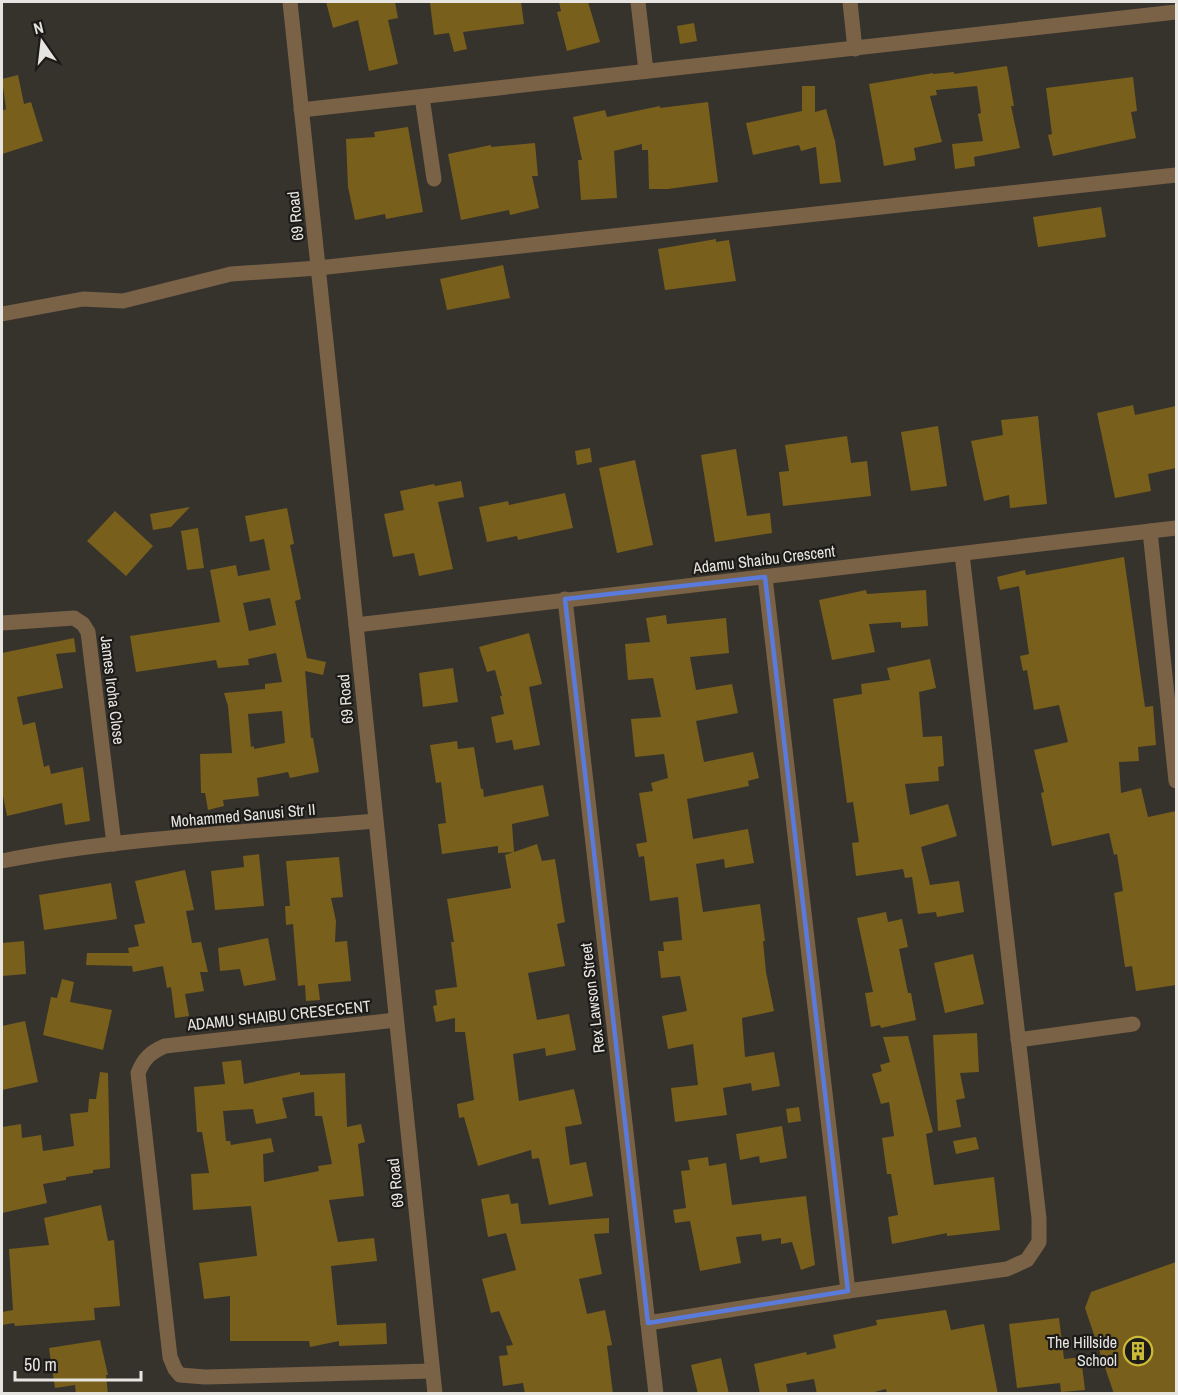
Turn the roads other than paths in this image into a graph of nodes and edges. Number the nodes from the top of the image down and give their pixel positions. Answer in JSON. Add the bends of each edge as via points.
{"nodes":[{"id":1,"x":290,"y":2,"type":"edge"},
{"id":2,"x":638,"y":2,"type":"edge"},
{"id":3,"x":850,"y":2,"type":"edge"},
{"id":4,"x":1176,"y":12,"type":"edge"},
{"id":5,"x":855,"y":48,"type":"junction"},
{"id":6,"x":646,"y":71,"type":"junction"},
{"id":7,"x":422,"y":97,"type":"junction"},
{"id":8,"x":301,"y":110,"type":"junction"},
{"id":9,"x":1176,"y":175,"type":"edge"},
{"id":10,"x":434,"y":179,"type":"dead end"},
{"id":11,"x":318,"y":268,"type":"junction"},
{"id":12,"x":2,"y":314,"type":"edge"},
{"id":13,"x":1176,"y":528,"type":"edge"},
{"id":14,"x":1150,"y":531,"type":"junction"},
{"id":15,"x":962,"y":554,"type":"junction"},
{"id":16,"x":765,"y":577,"type":"junction"},
{"id":17,"x":565,"y":599,"type":"junction"},
{"id":18,"x":2,"y":623,"type":"edge"},
{"id":19,"x":356,"y":625,"type":"junction"},
{"id":20,"x":1176,"y":781,"type":"edge"},
{"id":21,"x":375,"y":821,"type":"junction"},
{"id":22,"x":114,"y":844,"type":"junction"},
{"id":23,"x":2,"y":861,"type":"edge"},
{"id":24,"x":396,"y":1020,"type":"junction"},
{"id":25,"x":1133,"y":1024,"type":"dead end"},
{"id":26,"x":1018,"y":1040,"type":"junction"},
{"id":27,"x":848,"y":1291,"type":"junction"},
{"id":28,"x":648,"y":1323,"type":"junction"},
{"id":29,"x":432,"y":1371,"type":"junction"},
{"id":30,"x":435,"y":1394,"type":"edge"},
{"id":31,"x":656,"y":1394,"type":"edge"}],
"edges":[{"from":1,"to":8,"type":"street","name":"69 Road"},
{"from":2,"to":6,"type":"street"},
{"from":3,"to":5,"type":"street"},
{"from":4,"to":5,"type":"street"},
{"from":5,"to":6,"type":"street"},
{"from":6,"to":7,"type":"street"},
{"from":7,"to":8,"type":"street"},
{"from":7,"to":10,"type":"street"},
{"from":8,"to":11,"type":"street","name":"69 Road"},
{"from":9,"to":11,"type":"street"},
{"from":11,"to":12,"type":"street","via":[[231,274],[123,301],[83,298]]},
{"from":11,"to":19,"type":"street","name":"69 Road"},
{"from":13,"to":14,"type":"street","name":"Adamu Shaibu Crescent"},
{"from":14,"to":15,"type":"street","name":"Adamu Shaibu Crescent"},
{"from":14,"to":20,"type":"street"},
{"from":15,"to":16,"type":"street","name":"Adamu Shaibu Crescent"},
{"from":15,"to":26,"type":"street"},
{"from":16,"to":17,"type":"street","name":"Adamu Shaibu Crescent"},
{"from":16,"to":27,"type":"street"},
{"from":17,"to":19,"type":"street","name":"Adamu Shaibu Crescent"},
{"from":17,"to":28,"type":"street","name":"Rex Lawson Street"},
{"from":18,"to":22,"type":"street","name":"James Iroha Close","via":[[74,618],[88,632]]},
{"from":19,"to":21,"type":"street","name":"69 Road"},
{"from":21,"to":22,"type":"street","name":"Mohammed Sanusi Str II"},
{"from":21,"to":24,"type":"street","name":"69 Road"},
{"from":22,"to":23,"type":"street","name":"Mohammed Sanusi Str II"},
{"from":24,"to":29,"type":"street","name":"69 Road"},
{"from":24,"to":29,"type":"street","name":"ADAMU SHAIBU CRESECENT","via":[[165,1046],[152,1052],[138,1073],[170,1357],[180,1375]]},
{"from":25,"to":26,"type":"street"},
{"from":26,"to":27,"type":"street","via":[[1039,1218],[1039,1242],[1027,1260],[1007,1269]]},
{"from":27,"to":28,"type":"street"},
{"from":28,"to":31,"type":"street","name":"Rex Lawson Street"},
{"from":29,"to":30,"type":"street","name":"69 Road"}]}
